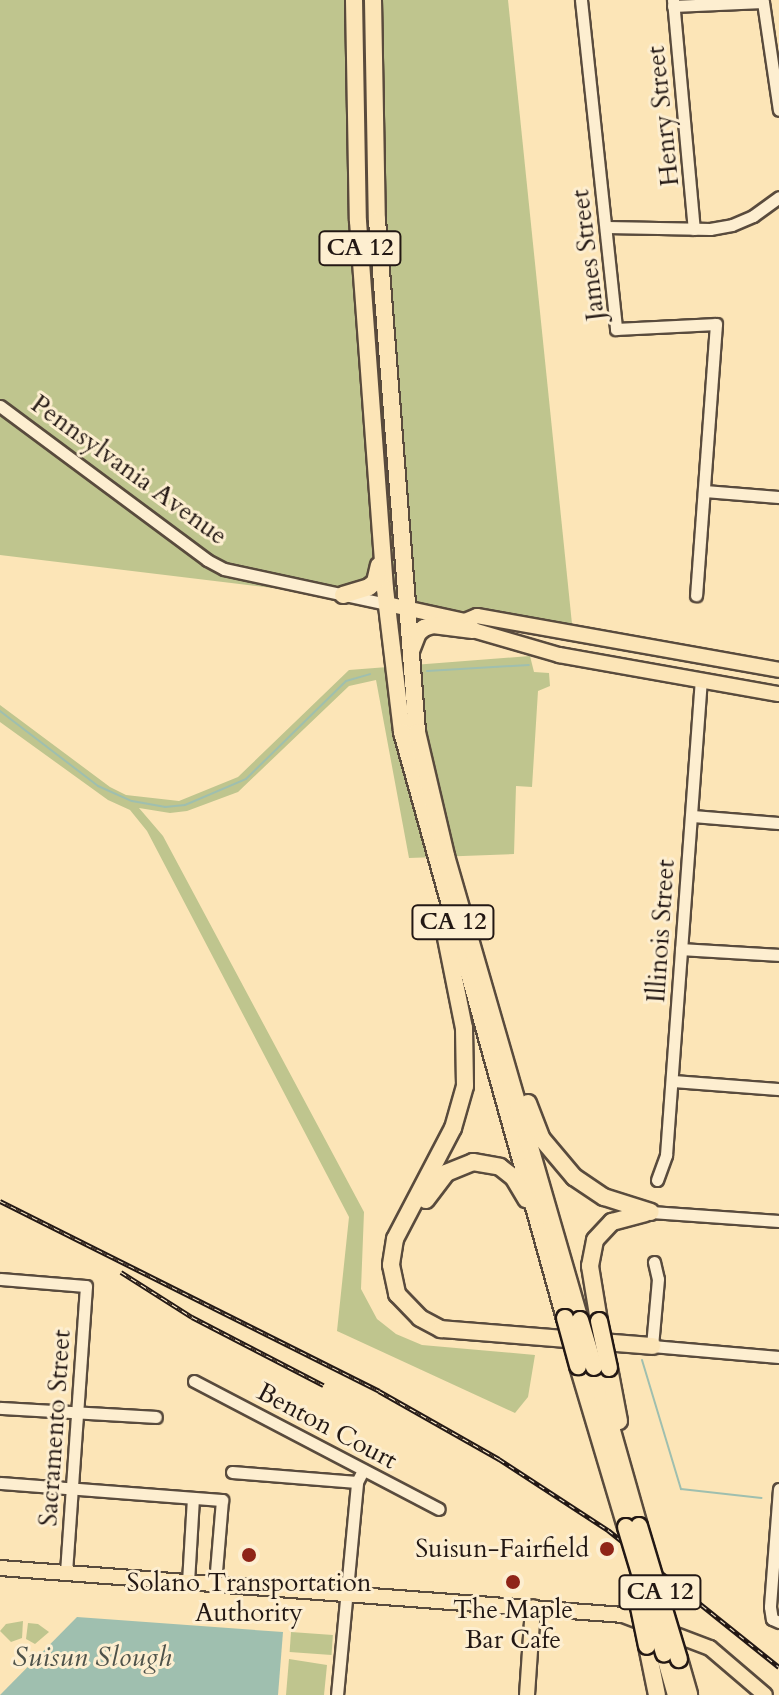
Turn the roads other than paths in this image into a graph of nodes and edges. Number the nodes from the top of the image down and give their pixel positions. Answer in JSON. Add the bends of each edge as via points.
{"nodes":[{"id":1,"x":354,"y":0,"type":"edge"},
{"id":2,"x":373,"y":0,"type":"edge"},
{"id":3,"x":581,"y":0,"type":"edge"},
{"id":4,"x":673,"y":3,"type":"edge"},
{"id":5,"x":779,"y":110,"type":"edge"},
{"id":6,"x":779,"y":197,"type":"edge"},
{"id":7,"x":607,"y":227,"type":"junction"},
{"id":8,"x":694,"y":229,"type":"junction"},
{"id":9,"x":0,"y":406,"type":"edge"},
{"id":10,"x":704,"y":491,"type":"junction"},
{"id":11,"x":779,"y":497,"type":"edge"},
{"id":12,"x":383,"y":552,"type":"junction"},
{"id":13,"x":343,"y":595,"type":"junction"},
{"id":14,"x":696,"y":595,"type":"dead end"},
{"id":15,"x":387,"y":604,"type":"junction"},
{"id":16,"x":405,"y":606,"type":"junction"},
{"id":17,"x":469,"y":625,"type":"junction"},
{"id":18,"x":409,"y":656,"type":"junction"},
{"id":19,"x":779,"y":670,"type":"edge"},
{"id":20,"x":701,"y":683,"type":"junction"},
{"id":21,"x":779,"y":694,"type":"edge"},
{"id":22,"x":692,"y":816,"type":"junction"},
{"id":23,"x":779,"y":823,"type":"edge"},
{"id":24,"x":434,"y":857,"type":"junction"},
{"id":25,"x":681,"y":949,"type":"junction"},
{"id":26,"x":474,"y":951,"type":"junction"},
{"id":27,"x":779,"y":955,"type":"edge"},
{"id":28,"x":672,"y":1081,"type":"junction"},
{"id":29,"x":779,"y":1089,"type":"edge"},
{"id":30,"x":657,"y":1180,"type":"dead end"},
{"id":31,"x":651,"y":1212,"type":"junction"},
{"id":32,"x":779,"y":1221,"type":"edge"},
{"id":33,"x":541,"y":1236,"type":"junction"},
{"id":34,"x":654,"y":1262,"type":"dead end"},
{"id":35,"x":0,"y":1279,"type":"edge"},
{"id":36,"x":410,"y":1308,"type":"junction"},
{"id":37,"x":572,"y":1319,"type":"junction"},
{"id":38,"x":652,"y":1346,"type":"junction"},
{"id":39,"x":779,"y":1357,"type":"edge"},
{"id":40,"x":594,"y":1367,"type":"junction"},
{"id":41,"x":194,"y":1381,"type":"dead end"},
{"id":42,"x":0,"y":1408,"type":"edge"},
{"id":43,"x":78,"y":1413,"type":"junction"},
{"id":44,"x":156,"y":1417,"type":"dead end"},
{"id":45,"x":363,"y":1470,"type":"junction"},
{"id":46,"x":232,"y":1472,"type":"dead end"},
{"id":47,"x":357,"y":1482,"type":"junction"},
{"id":48,"x":624,"y":1482,"type":"junction"},
{"id":49,"x":0,"y":1483,"type":"edge"},
{"id":50,"x":73,"y":1489,"type":"junction"},
{"id":51,"x":779,"y":1489,"type":"edge"},
{"id":52,"x":193,"y":1498,"type":"junction"},
{"id":53,"x":439,"y":1509,"type":"dead end"},
{"id":54,"x":633,"y":1526,"type":"junction"},
{"id":55,"x":0,"y":1568,"type":"edge"},
{"id":56,"x":66,"y":1573,"type":"junction"},
{"id":57,"x":188,"y":1582,"type":"junction"},
{"id":58,"x":215,"y":1584,"type":"junction"},
{"id":59,"x":348,"y":1594,"type":"junction"},
{"id":60,"x":533,"y":1607,"type":"junction"},
{"id":61,"x":775,"y":1620,"type":"edge"},
{"id":62,"x":671,"y":1632,"type":"junction"},
{"id":63,"x":671,"y":1656,"type":"junction"},
{"id":64,"x":337,"y":1695,"type":"edge"},
{"id":65,"x":527,"y":1695,"type":"edge"},
{"id":66,"x":657,"y":1695,"type":"edge"},
{"id":67,"x":676,"y":1695,"type":"edge"},
{"id":68,"x":689,"y":1695,"type":"edge"},
{"id":69,"x":765,"y":1695,"type":"edge"}],
"edges":[{"from":1,"to":12,"type":"highway","number":"CA 12","via":[[358,221]]},
{"from":2,"to":16,"type":"highway","number":"CA 12","via":[[377,220]]},
{"from":3,"to":7,"type":"street","name":"James Street"},
{"from":4,"to":5,"type":"street","via":[[763,2]]},
{"from":4,"to":8,"type":"street","name":"Henry Street"},
{"from":6,"to":8,"type":"street","via":[[732,225]]},
{"from":7,"to":8,"type":"street"},
{"from":7,"to":10,"type":"street","name":"James Street","via":[[616,329],[716,324]]},
{"from":9,"to":13,"type":"street","name":"Pennsylvania Avenue","via":[[207,560],[242,575]]},
{"from":10,"to":11,"type":"street"},
{"from":10,"to":14,"type":"street","name":"James Street"},
{"from":12,"to":13,"type":"highway","via":[[375,582]]},
{"from":12,"to":15,"type":"highway","number":"CA 12"},
{"from":13,"to":15,"type":"street","name":"Pennsylvania Avenue"},
{"from":15,"to":16,"type":"main road","name":"Pennsylvania Avenue"},
{"from":15,"to":24,"type":"highway","number":"CA 12","via":[[402,732]]},
{"from":16,"to":17,"type":"main road","name":"Pennsylvania Avenue"},
{"from":16,"to":18,"type":"highway","number":"CA 12"},
{"from":17,"to":18,"type":"highway","via":[[424,628]]},
{"from":17,"to":19,"type":"main road","name":"Pennsylvania Avenue","via":[[477,616]]},
{"from":17,"to":20,"type":"main road","name":"Pennsylvania Avenue","via":[[559,655]]},
{"from":18,"to":26,"type":"highway","number":"CA 12","via":[[421,758]]},
{"from":20,"to":21,"type":"main road","name":"Pennsylvania Avenue"},
{"from":20,"to":22,"type":"street","name":"Illinois Street"},
{"from":22,"to":23,"type":"street"},
{"from":22,"to":25,"type":"street","name":"Illinois Street"},
{"from":24,"to":33,"type":"highway","number":"CA 12"},
{"from":24,"to":36,"type":"highway","via":[[467,1067],[453,1128],[391,1253],[392,1278]]},
{"from":25,"to":27,"type":"street"},
{"from":25,"to":28,"type":"street","name":"Illinois Street"},
{"from":26,"to":31,"type":"highway","via":[[489,979],[542,1139],[587,1187]]},
{"from":26,"to":37,"type":"highway","number":"CA 12"},
{"from":28,"to":29,"type":"street"},
{"from":28,"to":30,"type":"street","name":"Illinois Street","via":[[666,1155]]},
{"from":31,"to":32,"type":"street"},
{"from":31,"to":40,"type":"highway","bridge":true,"via":[[622,1216],[595,1240],[590,1266],[599,1321]]},
{"from":33,"to":36,"type":"highway","via":[[513,1177],[487,1162],[459,1165],[435,1185],[401,1244],[398,1278]]},
{"from":33,"to":37,"type":"highway","number":"CA 12"},
{"from":34,"to":38,"type":"street","via":[[658,1279]]},
{"from":35,"to":43,"type":"street","name":"Sacramento Street","via":[[86,1286]]},
{"from":36,"to":38,"type":"highway","via":[[432,1325],[455,1331]]},
{"from":37,"to":40,"type":"highway","number":"CA 12","bridge":true},
{"from":38,"to":39,"type":"street"},
{"from":40,"to":48,"type":"highway"},
{"from":40,"to":48,"type":"highway","number":"CA 12"},
{"from":41,"to":45,"type":"street","name":"Benton Court"},
{"from":42,"to":43,"type":"street"},
{"from":43,"to":44,"type":"street"},
{"from":43,"to":50,"type":"street","name":"Sacramento Street"},
{"from":45,"to":47,"type":"street"},
{"from":45,"to":53,"type":"street","name":"Benton Court"},
{"from":46,"to":47,"type":"street"},
{"from":47,"to":59,"type":"street"},
{"from":48,"to":54,"type":"highway","number":"CA 12"},
{"from":48,"to":54,"type":"highway"},
{"from":49,"to":50,"type":"street"},
{"from":50,"to":52,"type":"street"},
{"from":50,"to":56,"type":"street","name":"Sacramento Street"},
{"from":51,"to":61,"type":"street"},
{"from":52,"to":57,"type":"street"},
{"from":52,"to":58,"type":"street","via":[[222,1500]]},
{"from":54,"to":62,"type":"highway","number":"CA 12","bridge":true},
{"from":54,"to":63,"type":"highway","number":"CA 12","bridge":true},
{"from":54,"to":66,"type":"highway","bridge":true},
{"from":55,"to":56,"type":"main road"},
{"from":56,"to":57,"type":"main road"},
{"from":57,"to":58,"type":"main road"},
{"from":58,"to":59,"type":"main road"},
{"from":59,"to":60,"type":"main road"},
{"from":59,"to":64,"type":"street"},
{"from":60,"to":62,"type":"main road","via":[[623,1615]]},
{"from":60,"to":65,"type":"main road"},
{"from":62,"to":63,"type":"highway","number":"CA 12","bridge":true},
{"from":62,"to":69,"type":"main road","via":[[710,1648]]},
{"from":63,"to":67,"type":"highway","number":"CA 12"},
{"from":63,"to":68,"type":"highway","number":"CA 12"}]}
